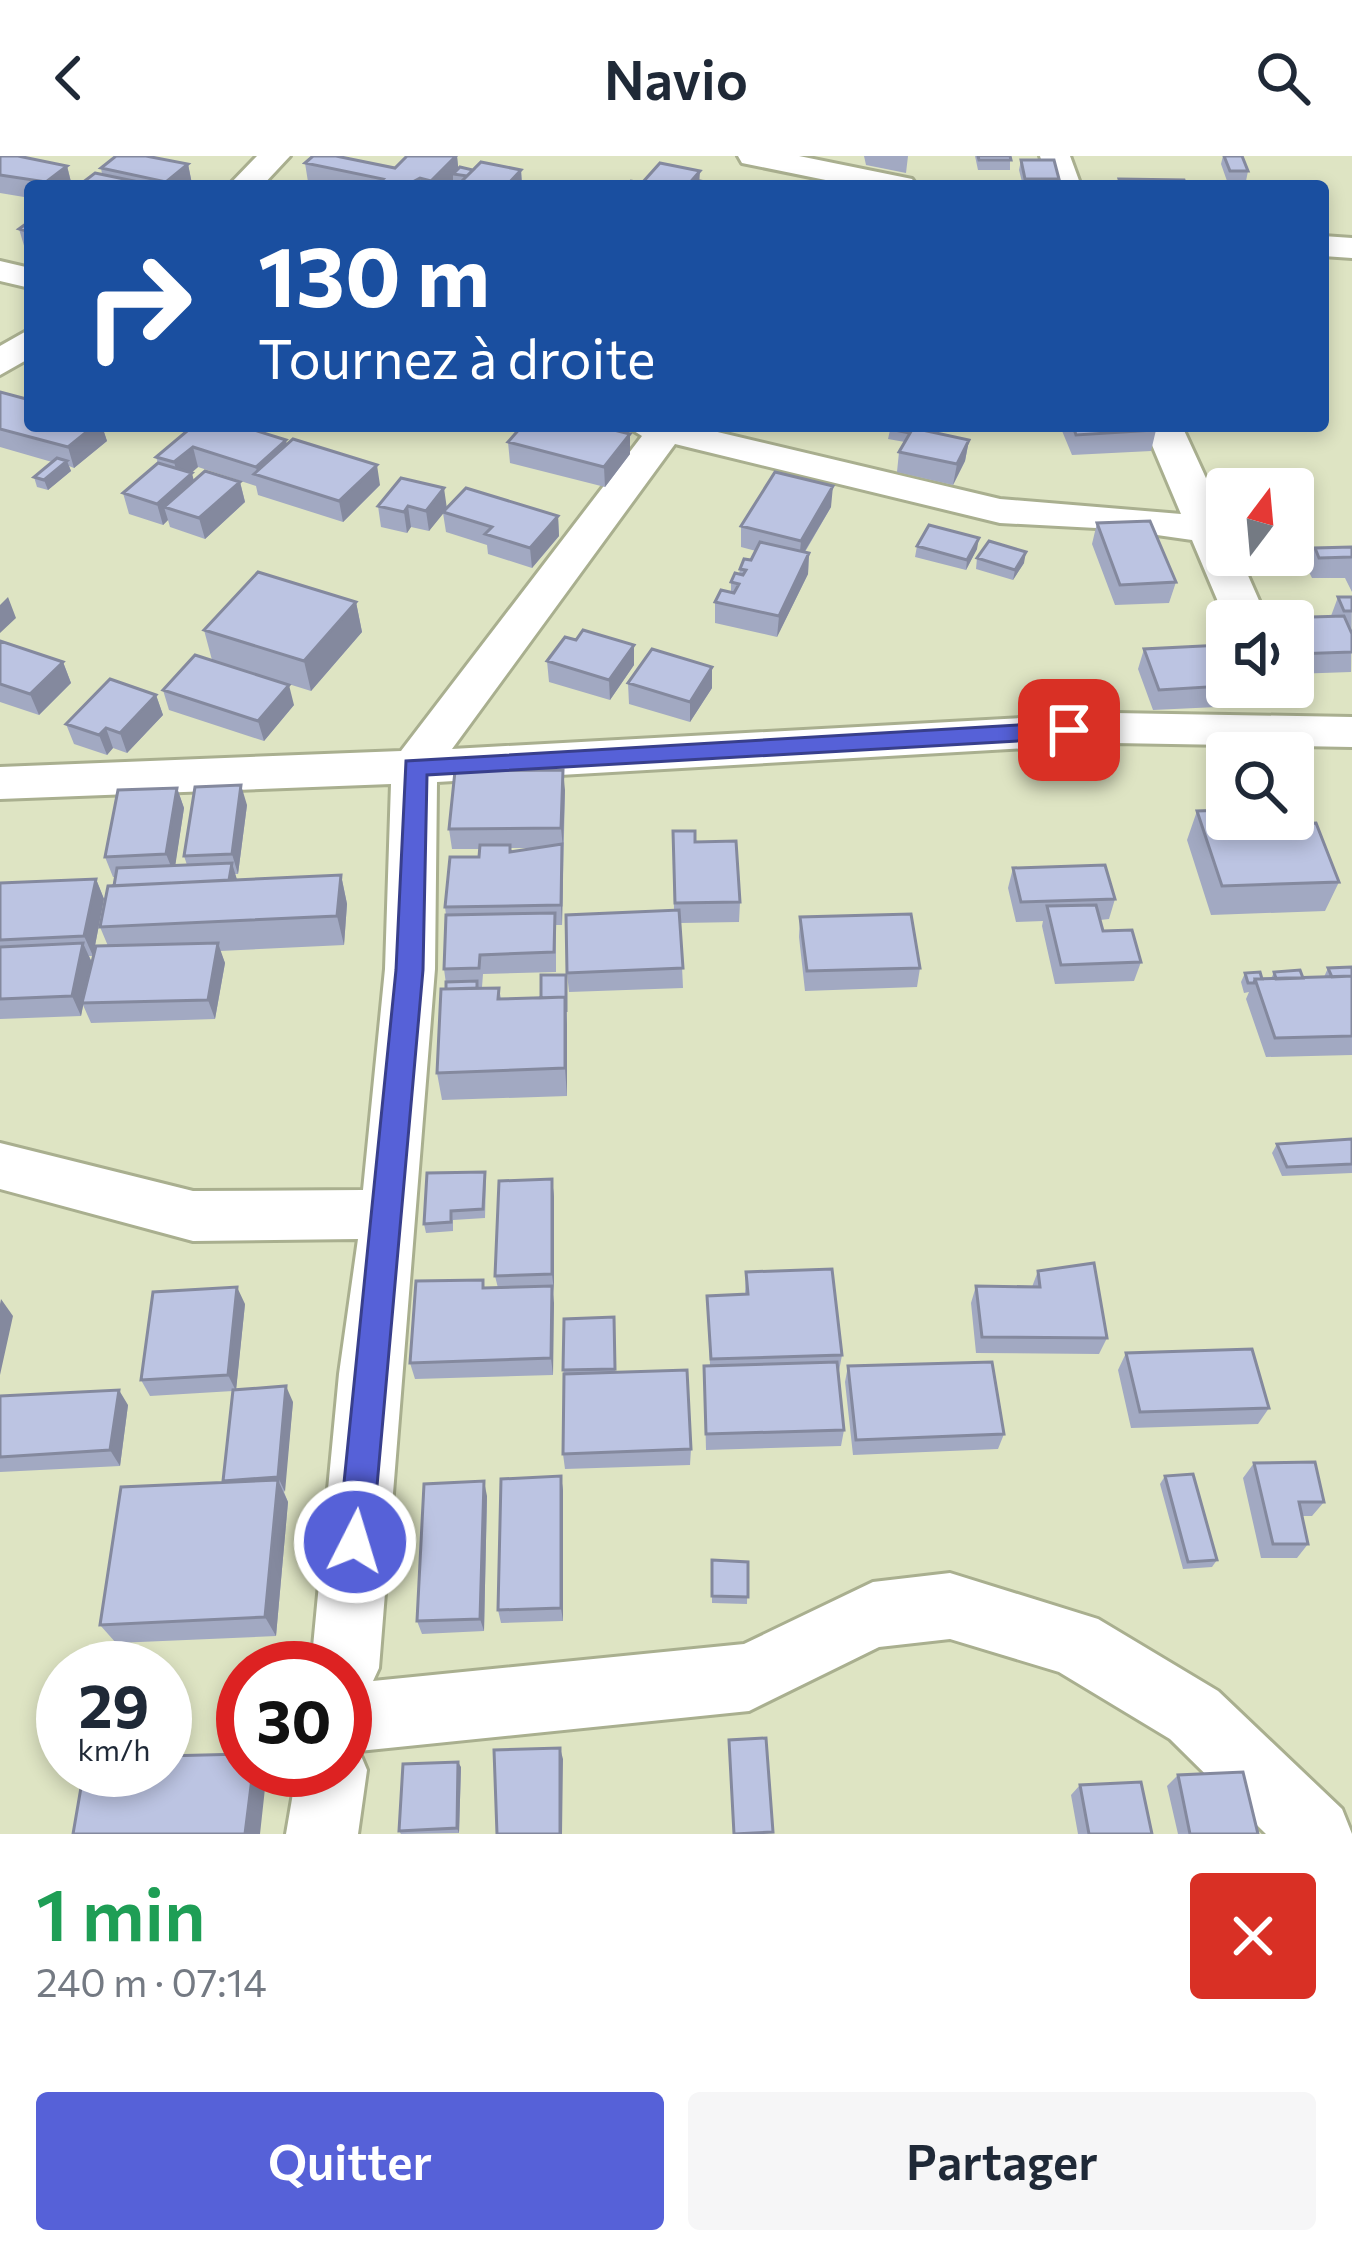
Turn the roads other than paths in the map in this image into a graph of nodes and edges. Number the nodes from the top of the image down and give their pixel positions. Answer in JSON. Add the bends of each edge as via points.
{"nodes":[{"id":1,"x":275,"y":156,"type":"edge"},
{"id":2,"x":753,"y":156,"type":"edge"},
{"id":3,"x":250,"y":180,"type":"edge"},
{"id":4,"x":871,"y":180,"type":"edge"},
{"id":5,"x":24,"y":345,"type":"edge"},
{"id":6,"x":0,"y":364,"type":"edge"},
{"id":7,"x":656,"y":432,"type":"edge"},
{"id":8,"x":675,"y":432,"type":"edge"},
{"id":9,"x":1166,"y":432,"type":"edge"},
{"id":10,"x":1206,"y":519,"type":"edge"},
{"id":11,"x":1206,"y":529,"type":"edge"},
{"id":12,"x":1280,"y":708,"type":"edge"},
{"id":13,"x":1352,"y":732,"type":"edge"},
{"id":14,"x":415,"y":767,"type":"junction"},
{"id":15,"x":0,"y":783,"type":"edge"},
{"id":16,"x":0,"y":1166,"type":"edge"},
{"id":17,"x":387,"y":1214,"type":"junction"},
{"id":18,"x":347,"y":1641,"type":"edge"},
{"id":19,"x":372,"y":1715,"type":"edge"},
{"id":20,"x":328,"y":1797,"type":"edge"},
{"id":21,"x":322,"y":1834,"type":"edge"},
{"id":22,"x":1317,"y":1834,"type":"edge"}],
"edges":[{"from":1,"to":3,"type":"street"},
{"from":2,"to":4,"type":"street"},
{"from":5,"to":6,"type":"street"},
{"from":7,"to":14,"type":"street"},
{"from":8,"to":11,"type":"street","via":[[1000,511]]},
{"from":9,"to":10,"type":"street"},
{"from":12,"to":13,"type":"street"},
{"from":12,"to":14,"type":"street","via":[[1114,728]]},
{"from":14,"to":15,"type":"street"},
{"from":14,"to":17,"type":"street","via":[[410,970]]},
{"from":16,"to":17,"type":"street","via":[[193,1216]]},
{"from":17,"to":18,"type":"street"},
{"from":19,"to":22,"type":"street","via":[[748,1677],[874,1615],[950,1606],[1074,1643],[1194,1715]]},
{"from":20,"to":21,"type":"street"}]}
